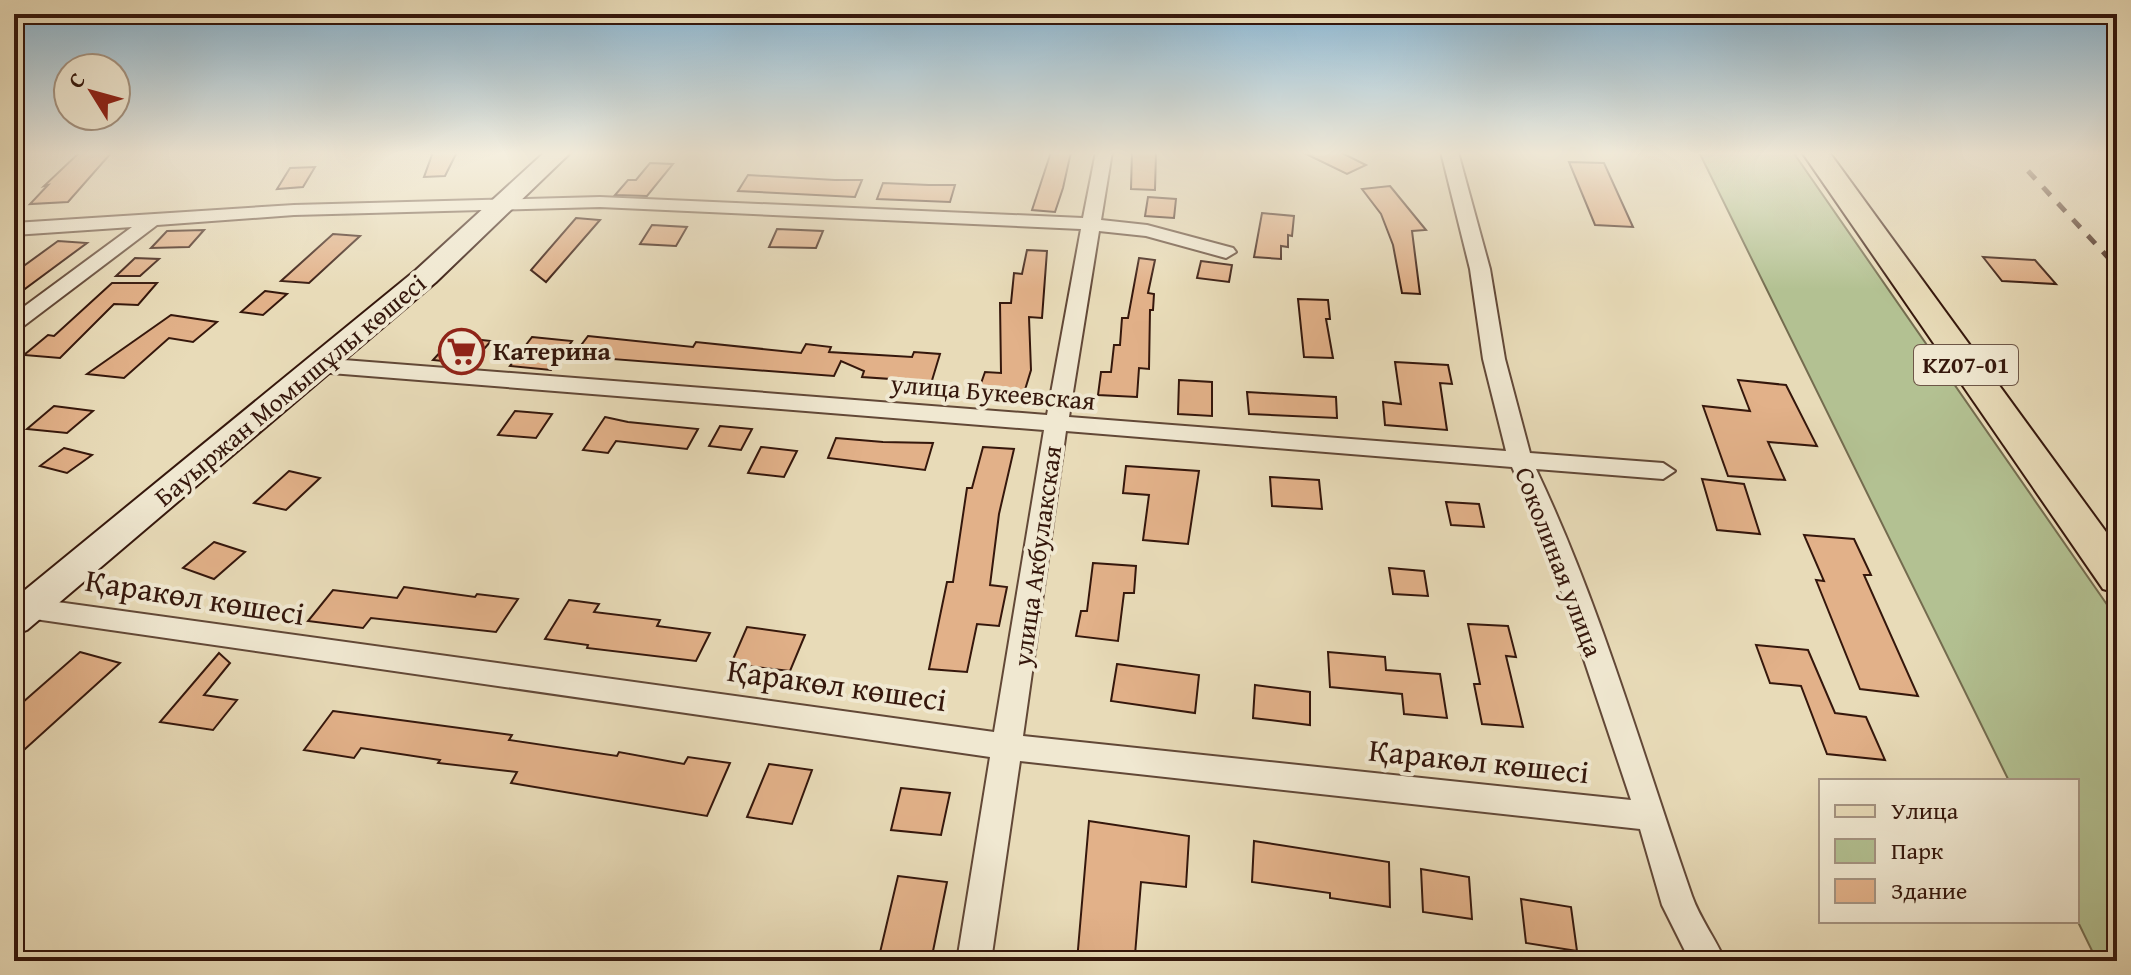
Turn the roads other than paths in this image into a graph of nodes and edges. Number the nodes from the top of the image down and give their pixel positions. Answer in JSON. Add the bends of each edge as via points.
{"nodes":[{"id":1,"x":511,"y":198,"type":"edge"},
{"id":2,"x":1095,"y":198,"type":"edge"},
{"id":3,"x":1461,"y":198,"type":"edge"},
{"id":4,"x":1847,"y":198,"type":"edge"},
{"id":5,"x":505,"y":203,"type":"junction"},
{"id":6,"x":150,"y":222,"type":"junction"},
{"id":7,"x":1090,"y":224,"type":"junction"},
{"id":8,"x":14,"y":229,"type":"edge"},
{"id":9,"x":1226,"y":252,"type":"dead end"},
{"id":10,"x":14,"y":324,"type":"edge"},
{"id":11,"x":318,"y":365,"type":"junction"},
{"id":12,"x":1056,"y":425,"type":"junction"},
{"id":13,"x":1521,"y":462,"type":"junction"},
{"id":14,"x":1663,"y":471,"type":"dead end"},
{"id":15,"x":2117,"y":578,"type":"edge"},
{"id":16,"x":19,"y":611,"type":"edge"},
{"id":17,"x":1009,"y":747,"type":"junction"},
{"id":18,"x":1652,"y":816,"type":"junction"},
{"id":19,"x":974,"y":961,"type":"edge"},
{"id":20,"x":1708,"y":961,"type":"edge"}],
"edges":[{"from":1,"to":5,"type":"street","name":"Бауыржан Момышұлы көшесі"},
{"from":2,"to":7,"type":"street","name":"улица Акбулакская"},
{"from":3,"to":13,"type":"street","name":"Соколиная улица"},
{"from":4,"to":15,"type":"main road","number":"KZ07-01"},
{"from":5,"to":6,"type":"street","via":[[294,210]]},
{"from":5,"to":7,"type":"street","via":[[600,202]]},
{"from":5,"to":11,"type":"street","name":"Бауыржан Момышұлы көшесі"},
{"from":6,"to":8,"type":"street"},
{"from":6,"to":10,"type":"street"},
{"from":7,"to":9,"type":"street","via":[[1147,231]]},
{"from":7,"to":12,"type":"street","name":"улица Акбулакская"},
{"from":11,"to":12,"type":"street","name":"улица Букеевская"},
{"from":11,"to":16,"type":"street","name":"Бауыржан Момышұлы көшесі"},
{"from":12,"to":13,"type":"street","name":"улица Букеевская"},
{"from":12,"to":17,"type":"street","name":"улица Акбулакская"},
{"from":13,"to":14,"type":"street","name":"улица Букеевская"},
{"from":13,"to":18,"type":"street","name":"Соколиная улица","via":[[1553,531]]},
{"from":16,"to":17,"type":"street","name":"Қаракөл көшесі"},
{"from":17,"to":18,"type":"street","name":"Қаракөл көшесі"},
{"from":17,"to":19,"type":"street","name":"улица Акбулакская"},
{"from":18,"to":20,"type":"street","name":"Соколиная улица","via":[[1678,905]]}]}
